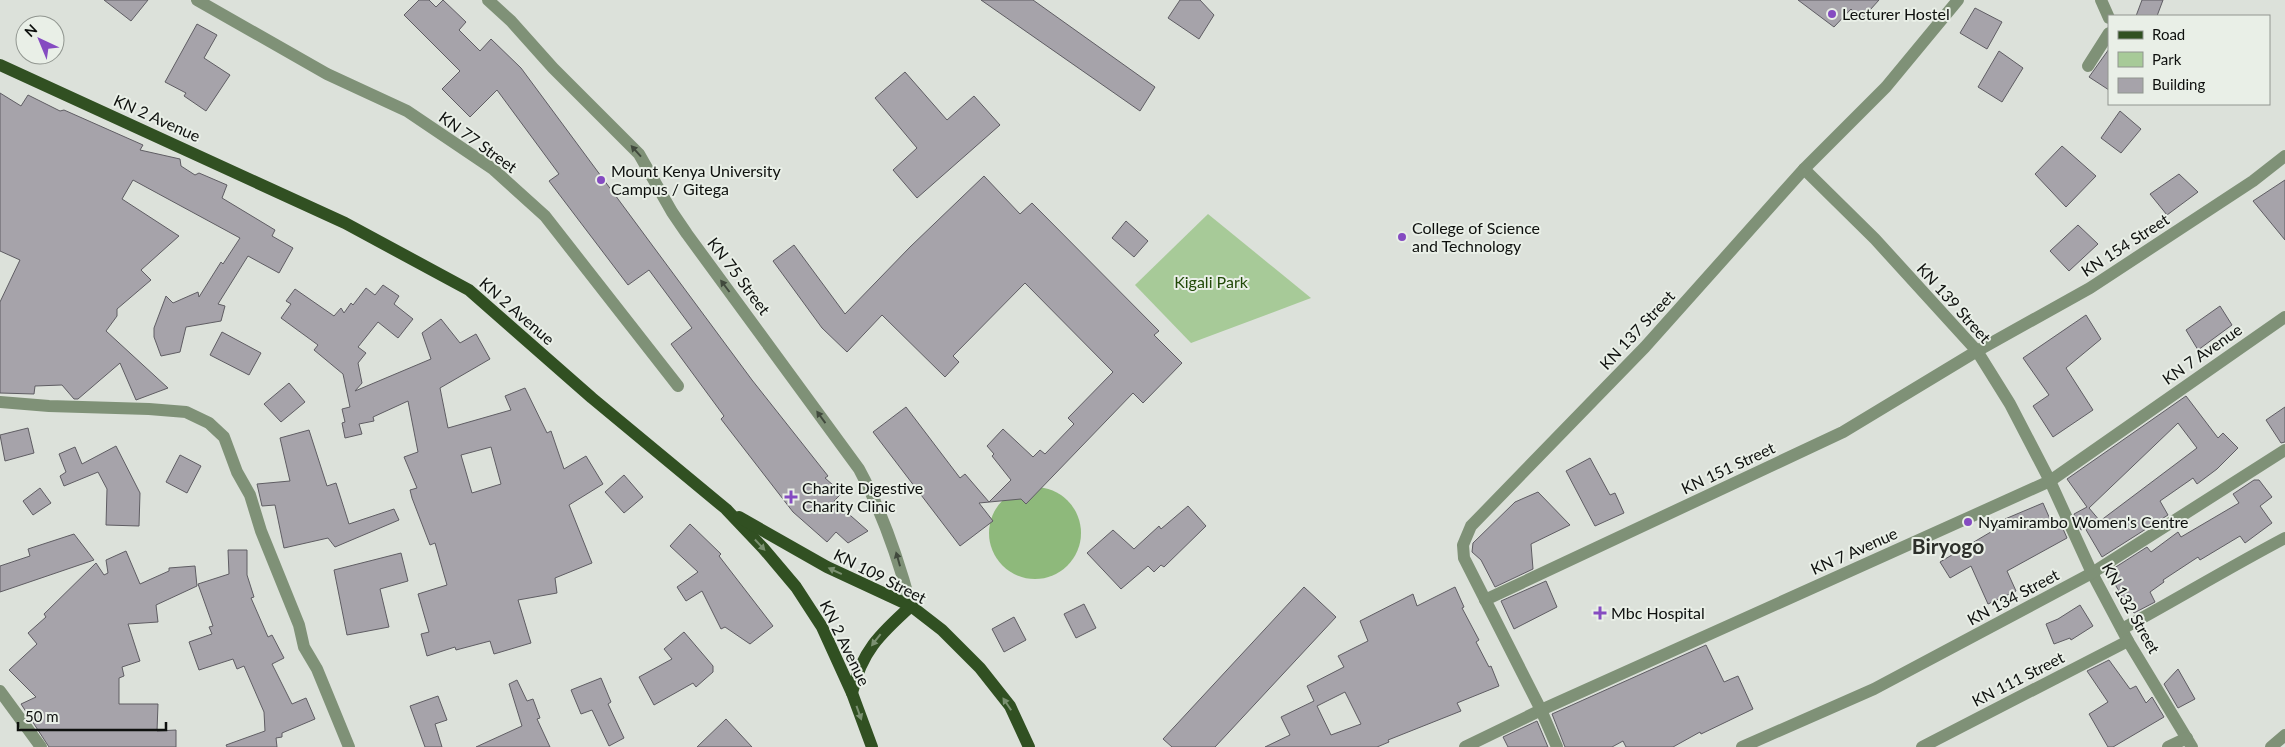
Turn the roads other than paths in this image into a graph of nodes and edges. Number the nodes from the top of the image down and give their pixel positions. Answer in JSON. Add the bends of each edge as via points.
{"nodes":[{"id":1,"x":198,"y":0,"type":"edge"},
{"id":2,"x":488,"y":0,"type":"edge"},
{"id":3,"x":1958,"y":0,"type":"edge"},
{"id":4,"x":2101,"y":0,"type":"edge"},
{"id":5,"x":2108,"y":16,"type":"edge"},
{"id":6,"x":2108,"y":35,"type":"edge"},
{"id":7,"x":0,"y":66,"type":"edge"},
{"id":8,"x":2088,"y":66,"type":"dead end"},
{"id":9,"x":2285,"y":156,"type":"edge"},
{"id":10,"x":1804,"y":168,"type":"junction"},
{"id":11,"x":2285,"y":317,"type":"edge"},
{"id":12,"x":1977,"y":351,"type":"junction"},
{"id":13,"x":678,"y":386,"type":"dead end"},
{"id":14,"x":0,"y":402,"type":"edge"},
{"id":15,"x":2285,"y":450,"type":"edge"},
{"id":16,"x":2050,"y":481,"type":"junction"},
{"id":17,"x":726,"y":509,"type":"junction"},
{"id":18,"x":2285,"y":538,"type":"edge"},
{"id":19,"x":2092,"y":574,"type":"junction"},
{"id":20,"x":1485,"y":600,"type":"junction"},
{"id":21,"x":911,"y":606,"type":"junction"},
{"id":22,"x":2122,"y":628,"type":"junction"},
{"id":23,"x":2128,"y":641,"type":"junction"},
{"id":24,"x":0,"y":691,"type":"edge"},
{"id":25,"x":852,"y":694,"type":"junction"},
{"id":26,"x":1541,"y":710,"type":"junction"},
{"id":27,"x":2285,"y":735,"type":"edge"},
{"id":28,"x":2189,"y":743,"type":"edge"},
{"id":29,"x":41,"y":747,"type":"edge"},
{"id":30,"x":349,"y":747,"type":"edge"},
{"id":31,"x":872,"y":747,"type":"edge"},
{"id":32,"x":1028,"y":747,"type":"edge"},
{"id":33,"x":1465,"y":747,"type":"edge"},
{"id":34,"x":1557,"y":747,"type":"edge"},
{"id":35,"x":1742,"y":747,"type":"edge"},
{"id":36,"x":1922,"y":747,"type":"edge"},
{"id":37,"x":2168,"y":747,"type":"edge"},
{"id":38,"x":2271,"y":747,"type":"edge"}],
"edges":[{"from":1,"to":13,"type":"street","name":"KN 77 Street","via":[[328,74],[407,111],[493,169],[545,216]]},
{"from":21,"to":2,"type":"street","name":"KN 75 Street","one_way":true,"via":[[892,541],[859,469],[687,234],[640,154]]},
{"from":3,"to":10,"type":"street","name":"KN 137 Street","via":[[1886,87]]},
{"from":4,"to":5,"type":"street"},
{"from":6,"to":8,"type":"street"},
{"from":7,"to":17,"type":"main road","name":"KN 2 Avenue","via":[[345,223],[469,290]]},
{"from":9,"to":12,"type":"street","name":"KN 154 Street","via":[[2204,214],[2090,288]]},
{"from":10,"to":12,"type":"street","name":"KN 139 Street","via":[[1875,239]]},
{"from":10,"to":20,"type":"street","name":"KN 137 Street","via":[[1645,347],[1472,526],[1464,545],[1464,558]]},
{"from":11,"to":16,"type":"street","name":"KN 7 Avenue"},
{"from":12,"to":16,"type":"street","name":"KN 139 Street","via":[[2010,404]]},
{"from":12,"to":20,"type":"street","name":"KN 151 Street","via":[[1843,432]]},
{"from":14,"to":30,"type":"street","via":[[186,412],[209,422],[224,437],[250,495],[299,625],[304,647],[317,668]]},
{"from":15,"to":19,"type":"street","name":"KN 134 Street"},
{"from":16,"to":19,"type":"street","name":"KN 132 Street"},
{"from":16,"to":26,"type":"street","name":"KN 7 Avenue"},
{"from":21,"to":17,"type":"main road","name":"KN 109 Street","one_way":true,"via":[[826,567]]},
{"from":17,"to":25,"type":"main road","name":"KN 2 Avenue","one_way":true,"via":[[796,587],[822,627]]},
{"from":18,"to":22,"type":"street"},
{"from":19,"to":22,"type":"street","name":"KN 132 Street"},
{"from":19,"to":35,"type":"street","name":"KN 134 Street","via":[[1874,689]]},
{"from":20,"to":26,"type":"street","name":"KN 137 Street"},
{"from":21,"to":25,"type":"main road","one_way":true,"via":[[882,632],[866,653]]},
{"from":32,"to":21,"type":"main road","name":"KN 109 Street","one_way":true,"via":[[1010,706],[980,668],[942,630]]},
{"from":22,"to":23,"type":"street","name":"KN 132 Street"},
{"from":23,"to":28,"type":"street","name":"KN 132 Street"},
{"from":23,"to":36,"type":"street","name":"KN 111 Street"},
{"from":24,"to":29,"type":"street"},
{"from":25,"to":31,"type":"main road","name":"KN 2 Avenue","one_way":true},
{"from":26,"to":33,"type":"street","name":"KN 7 Avenue"},
{"from":26,"to":34,"type":"street","name":"KN 137 Street"},
{"from":27,"to":38,"type":"street"},
{"from":28,"to":37,"type":"street"}]}
